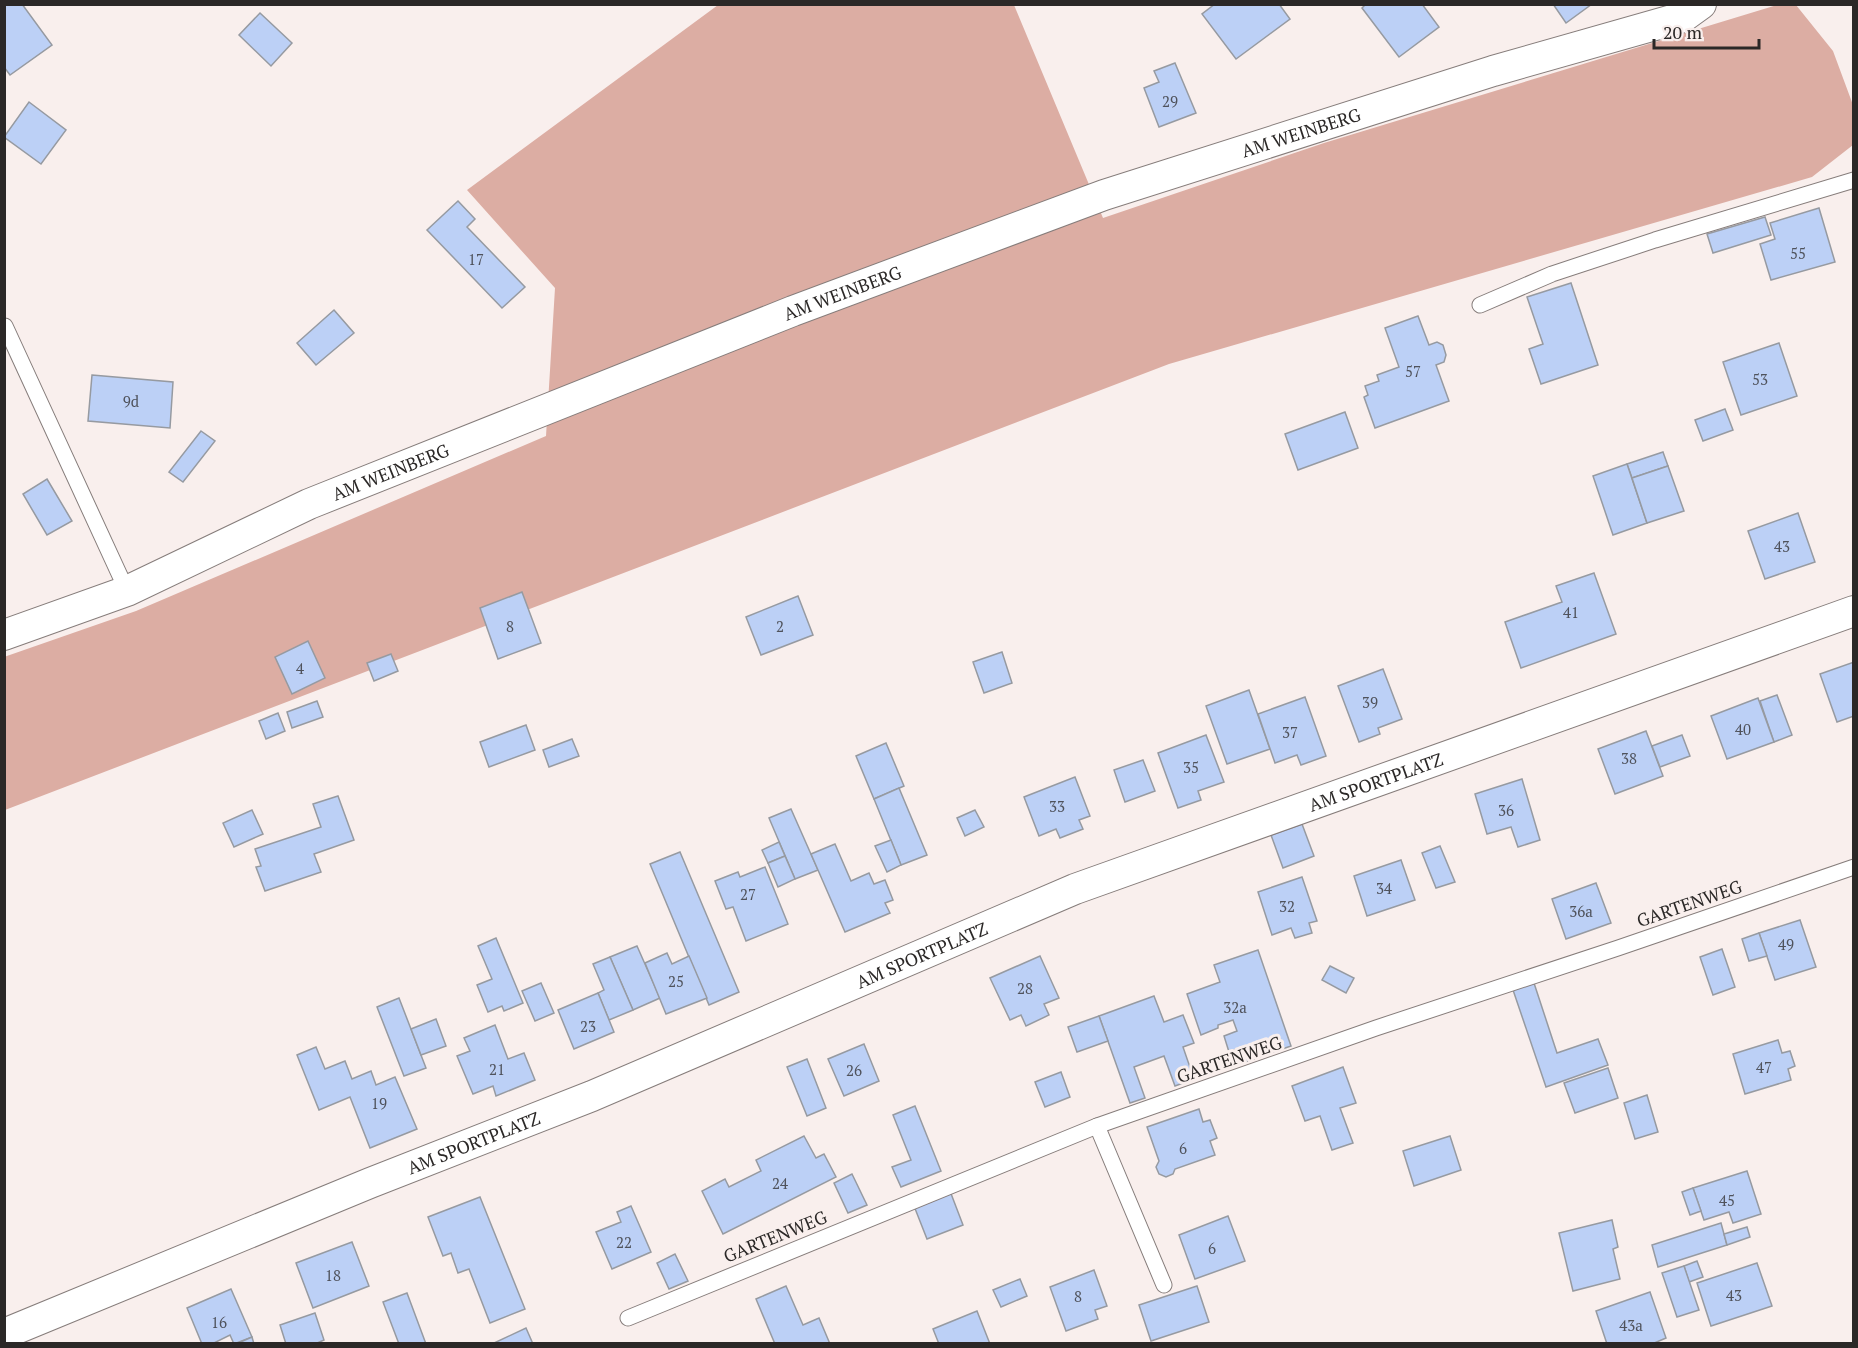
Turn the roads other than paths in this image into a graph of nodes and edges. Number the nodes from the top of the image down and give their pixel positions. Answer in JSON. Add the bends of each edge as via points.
{"nodes":[{"id":1,"x":1701,"y":4,"type":"edge"},
{"id":2,"x":1854,"y":180,"type":"edge"},
{"id":3,"x":1480,"y":305,"type":"dead end"},
{"id":4,"x":5,"y":327,"type":"edge"},
{"id":5,"x":127,"y":591,"type":"junction"},
{"id":6,"x":1854,"y":611,"type":"edge"},
{"id":7,"x":4,"y":635,"type":"edge"},
{"id":8,"x":1854,"y":867,"type":"edge"},
{"id":9,"x":1096,"y":1126,"type":"junction"},
{"id":10,"x":1164,"y":1285,"type":"dead end"},
{"id":11,"x":628,"y":1318,"type":"dead end"},
{"id":12,"x":4,"y":1334,"type":"edge"}],
"edges":[{"from":1,"to":5,"type":"street","name":"AM WEINBERG","via":[[1683,17],[1493,71],[1104,195],[793,311],[309,504]]},
{"from":2,"to":3,"type":"lane","via":[[1552,274]]},
{"from":4,"to":5,"type":"lane"},
{"from":5,"to":7,"type":"street","name":"AM WEINBERG"},
{"from":6,"to":12,"type":"street","name":"AM SPORTPLATZ","via":[[1075,889],[592,1096]]},
{"from":8,"to":9,"type":"lane","name":"GARTENWEG"},
{"from":9,"to":10,"type":"lane"},
{"from":9,"to":11,"type":"lane","name":"GARTENWEG"}]}
